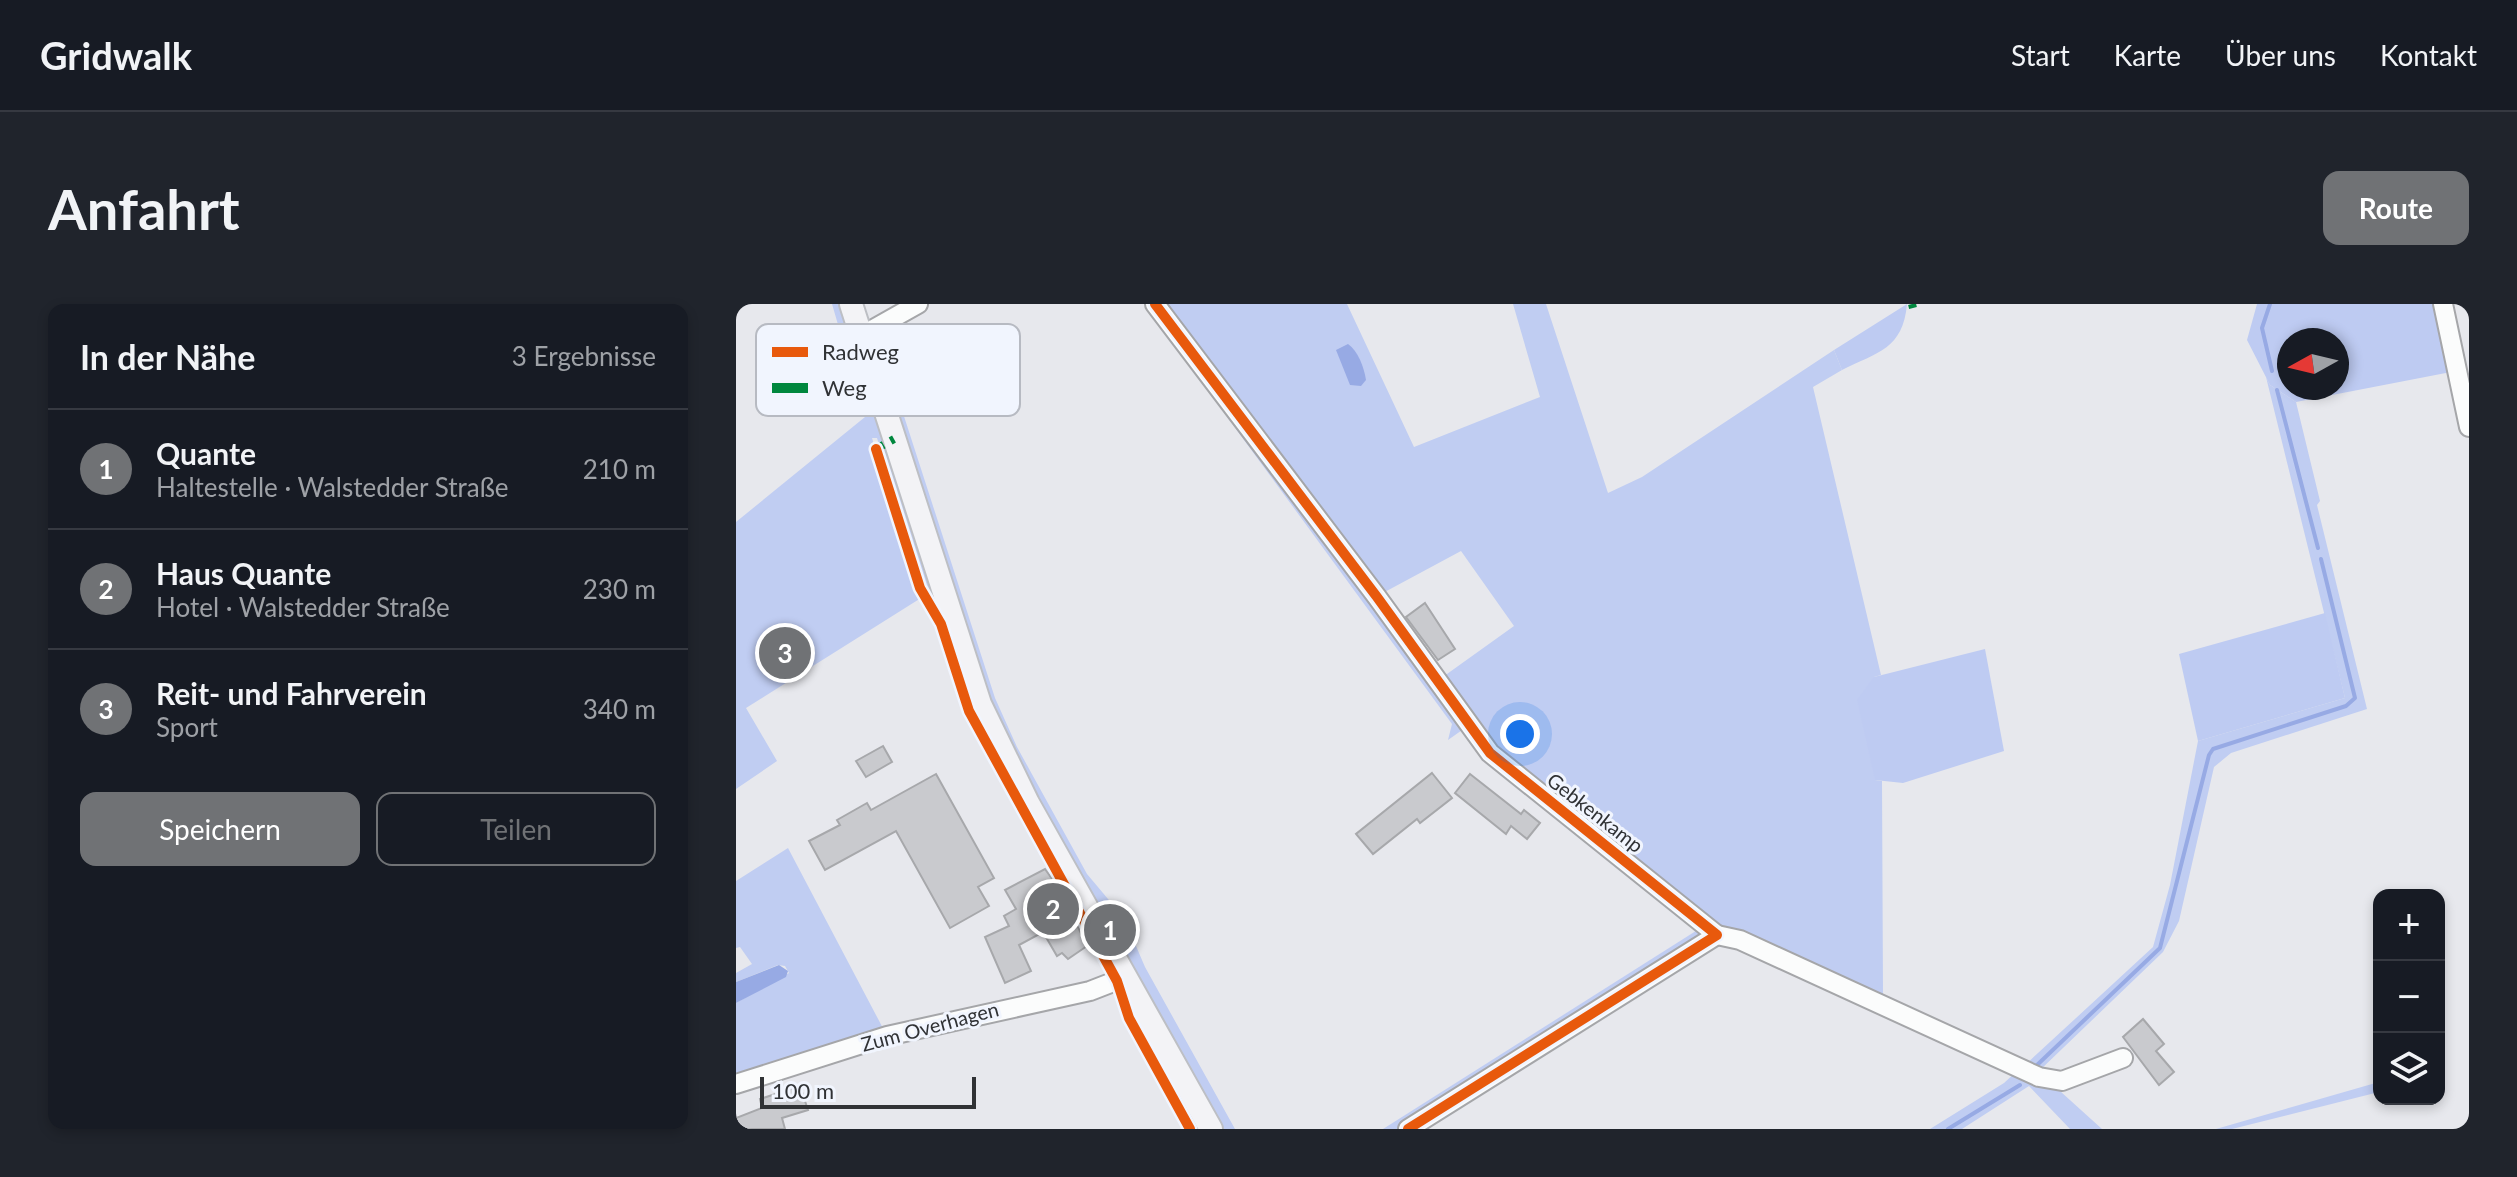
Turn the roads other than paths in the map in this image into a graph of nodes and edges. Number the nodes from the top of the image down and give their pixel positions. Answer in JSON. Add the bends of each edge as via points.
{"nodes":[{"id":1,"x":851,"y":304,"type":"edge"},
{"id":2,"x":918,"y":304,"type":"edge"},
{"id":3,"x":1155,"y":304,"type":"edge"},
{"id":4,"x":2443,"y":304,"type":"edge"},
{"id":5,"x":857,"y":324,"type":"edge"},
{"id":6,"x":882,"y":324,"type":"edge"},
{"id":7,"x":887,"y":416,"type":"edge"},
{"id":8,"x":2469,"y":427,"type":"edge"},
{"id":9,"x":1717,"y":935,"type":"junction"},
{"id":10,"x":1126,"y":977,"type":"junction"},
{"id":11,"x":2123,"y":1058,"type":"dead end"},
{"id":12,"x":736,"y":1084,"type":"edge"},
{"id":13,"x":1211,"y":1129,"type":"edge"},
{"id":14,"x":1408,"y":1129,"type":"edge"}],
"edges":[{"from":1,"to":5,"type":"main road"},
{"from":2,"to":6,"type":"street"},
{"from":3,"to":9,"type":"street","name":"Gebkenkamp","via":[[1490,753]]},
{"from":4,"to":8,"type":"street"},
{"from":7,"to":10,"type":"main road","via":[[980,704],[1028,803]]},
{"from":9,"to":11,"type":"street","name":"Gebkenkamp","via":[[1740,940],[2039,1077],[2062,1081]]},
{"from":9,"to":14,"type":"street"},
{"from":10,"to":12,"type":"street","name":"Zum Overhagen","via":[[1090,991],[887,1036]]},
{"from":10,"to":13,"type":"main road"}]}
